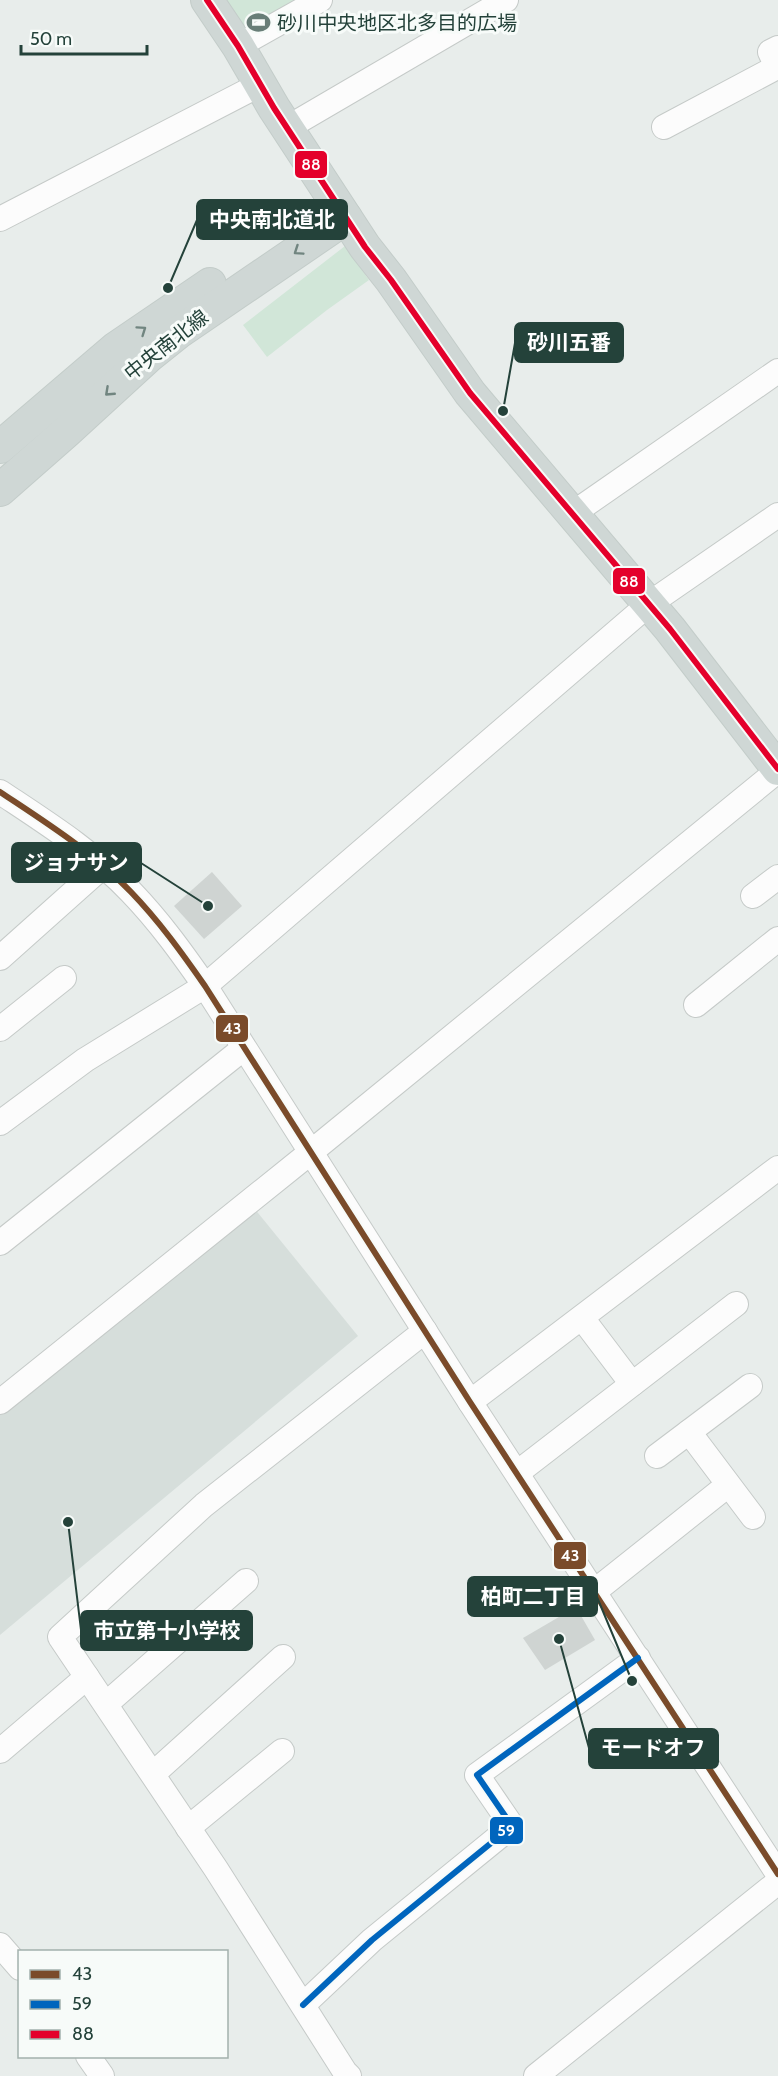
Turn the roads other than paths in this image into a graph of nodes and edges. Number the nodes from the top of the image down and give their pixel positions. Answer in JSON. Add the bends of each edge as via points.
{"nodes":[{"id":1,"x":207,"y":0,"type":"edge"},
{"id":2,"x":320,"y":0,"type":"edge"},
{"id":3,"x":506,"y":0,"type":"edge"},
{"id":4,"x":238,"y":46,"type":"junction"},
{"id":5,"x":778,"y":48,"type":"edge"},
{"id":6,"x":261,"y":84,"type":"junction"},
{"id":7,"x":664,"y":127,"type":"dead end"},
{"id":8,"x":287,"y":128,"type":"junction"},
{"id":9,"x":341,"y":209,"type":"junction"},
{"id":10,"x":0,"y":219,"type":"edge"},
{"id":11,"x":778,"y":371,"type":"edge"},
{"id":12,"x":0,"y":447,"type":"edge"},
{"id":13,"x":0,"y":490,"type":"edge"},
{"id":14,"x":572,"y":514,"type":"junction"},
{"id":15,"x":778,"y":515,"type":"edge"},
{"id":16,"x":649,"y":604,"type":"junction"},
{"id":17,"x":777,"y":765,"type":"edge"},
{"id":18,"x":0,"y":792,"type":"edge"},
{"id":19,"x":103,"y":866,"type":"junction"},
{"id":20,"x":778,"y":876,"type":"edge"},
{"id":21,"x":753,"y":896,"type":"dead end"},
{"id":22,"x":778,"y":939,"type":"edge"},
{"id":23,"x":0,"y":957,"type":"edge"},
{"id":24,"x":64,"y":978,"type":"dead end"},
{"id":25,"x":205,"y":986,"type":"junction"},
{"id":26,"x":696,"y":1005,"type":"dead end"},
{"id":27,"x":0,"y":1029,"type":"edge"},
{"id":28,"x":244,"y":1048,"type":"junction"},
{"id":29,"x":0,"y":1123,"type":"edge"},
{"id":30,"x":311,"y":1152,"type":"junction"},
{"id":31,"x":778,"y":1167,"type":"edge"},
{"id":32,"x":0,"y":1243,"type":"edge"},
{"id":33,"x":736,"y":1304,"type":"dead end"},
{"id":34,"x":582,"y":1318,"type":"junction"},
{"id":35,"x":425,"y":1331,"type":"junction"},
{"id":36,"x":632,"y":1384,"type":"junction"},
{"id":37,"x":750,"y":1386,"type":"dead end"},
{"id":38,"x":0,"y":1402,"type":"edge"},
{"id":39,"x":470,"y":1402,"type":"junction"},
{"id":40,"x":689,"y":1432,"type":"junction"},
{"id":41,"x":657,"y":1456,"type":"dead end"},
{"id":42,"x":517,"y":1473,"type":"junction"},
{"id":43,"x":728,"y":1485,"type":"junction"},
{"id":44,"x":753,"y":1517,"type":"dead end"},
{"id":45,"x":246,"y":1581,"type":"dead end"},
{"id":46,"x":595,"y":1591,"type":"junction"},
{"id":47,"x":283,"y":1658,"type":"dead end"},
{"id":48,"x":638,"y":1658,"type":"junction"},
{"id":49,"x":87,"y":1677,"type":"junction"},
{"id":50,"x":106,"y":1704,"type":"junction"},
{"id":51,"x":0,"y":1751,"type":"edge"},
{"id":52,"x":282,"y":1751,"type":"dead end"},
{"id":53,"x":153,"y":1774,"type":"junction"},
{"id":54,"x":188,"y":1828,"type":"junction"},
{"id":55,"x":778,"y":1874,"type":"edge"},
{"id":56,"x":778,"y":1882,"type":"edge"},
{"id":57,"x":0,"y":1944,"type":"edge"},
{"id":58,"x":18,"y":1966,"type":"edge"},
{"id":59,"x":303,"y":2005,"type":"junction"},
{"id":60,"x":89,"y":2058,"type":"edge"},
{"id":61,"x":102,"y":2076,"type":"edge"},
{"id":62,"x":349,"y":2076,"type":"edge"},
{"id":63,"x":536,"y":2076,"type":"edge"}],
"edges":[{"from":1,"to":4,"type":"main road"},
{"from":2,"to":4,"type":"street"},
{"from":3,"to":8,"type":"street"},
{"from":4,"to":6,"type":"main road"},
{"from":5,"to":7,"type":"street","via":[[771,52],[777,67]]},
{"from":6,"to":8,"type":"main road"},
{"from":6,"to":10,"type":"street"},
{"from":8,"to":9,"type":"main road"},
{"from":12,"to":9,"type":"main road","name":"中央南北線","one_way":true,"via":[[116,348]]},
{"from":9,"to":13,"type":"main road","name":"中央南北線","one_way":true,"via":[[149,356]]},
{"from":9,"to":14,"type":"main road","via":[[470,393]]},
{"from":11,"to":14,"type":"street"},
{"from":14,"to":16,"type":"main road"},
{"from":15,"to":16,"type":"street"},
{"from":16,"to":17,"type":"main road"},
{"from":16,"to":25,"type":"street"},
{"from":17,"to":30,"type":"street","via":[[770,777]]},
{"from":18,"to":19,"type":"street"},
{"from":19,"to":23,"type":"street"},
{"from":19,"to":25,"type":"street","via":[[153,916]]},
{"from":20,"to":21,"type":"street"},
{"from":22,"to":26,"type":"street"},
{"from":24,"to":27,"type":"street"},
{"from":25,"to":28,"type":"street"},
{"from":25,"to":29,"type":"street","via":[[86,1060]]},
{"from":28,"to":30,"type":"street"},
{"from":28,"to":32,"type":"street"},
{"from":30,"to":35,"type":"street"},
{"from":30,"to":38,"type":"street"},
{"from":31,"to":34,"type":"street"},
{"from":33,"to":36,"type":"street"},
{"from":34,"to":36,"type":"street"},
{"from":34,"to":39,"type":"street"},
{"from":35,"to":39,"type":"street"},
{"from":35,"to":49,"type":"street","via":[[204,1505],[60,1637]]},
{"from":36,"to":42,"type":"street"},
{"from":37,"to":40,"type":"street"},
{"from":39,"to":42,"type":"street"},
{"from":40,"to":41,"type":"street"},
{"from":40,"to":43,"type":"street"},
{"from":42,"to":46,"type":"street"},
{"from":43,"to":44,"type":"street"},
{"from":43,"to":46,"type":"street"},
{"from":45,"to":50,"type":"street"},
{"from":46,"to":48,"type":"street"},
{"from":47,"to":53,"type":"street"},
{"from":48,"to":55,"type":"street"},
{"from":48,"to":59,"type":"street","via":[[477,1775],[512,1826],[372,1940]]},
{"from":49,"to":50,"type":"street"},
{"from":49,"to":51,"type":"street"},
{"from":50,"to":53,"type":"street"},
{"from":52,"to":54,"type":"street"},
{"from":53,"to":54,"type":"street"},
{"from":54,"to":59,"type":"street"},
{"from":56,"to":63,"type":"street"},
{"from":57,"to":58,"type":"street"},
{"from":59,"to":62,"type":"street"},
{"from":60,"to":61,"type":"street"}]}
